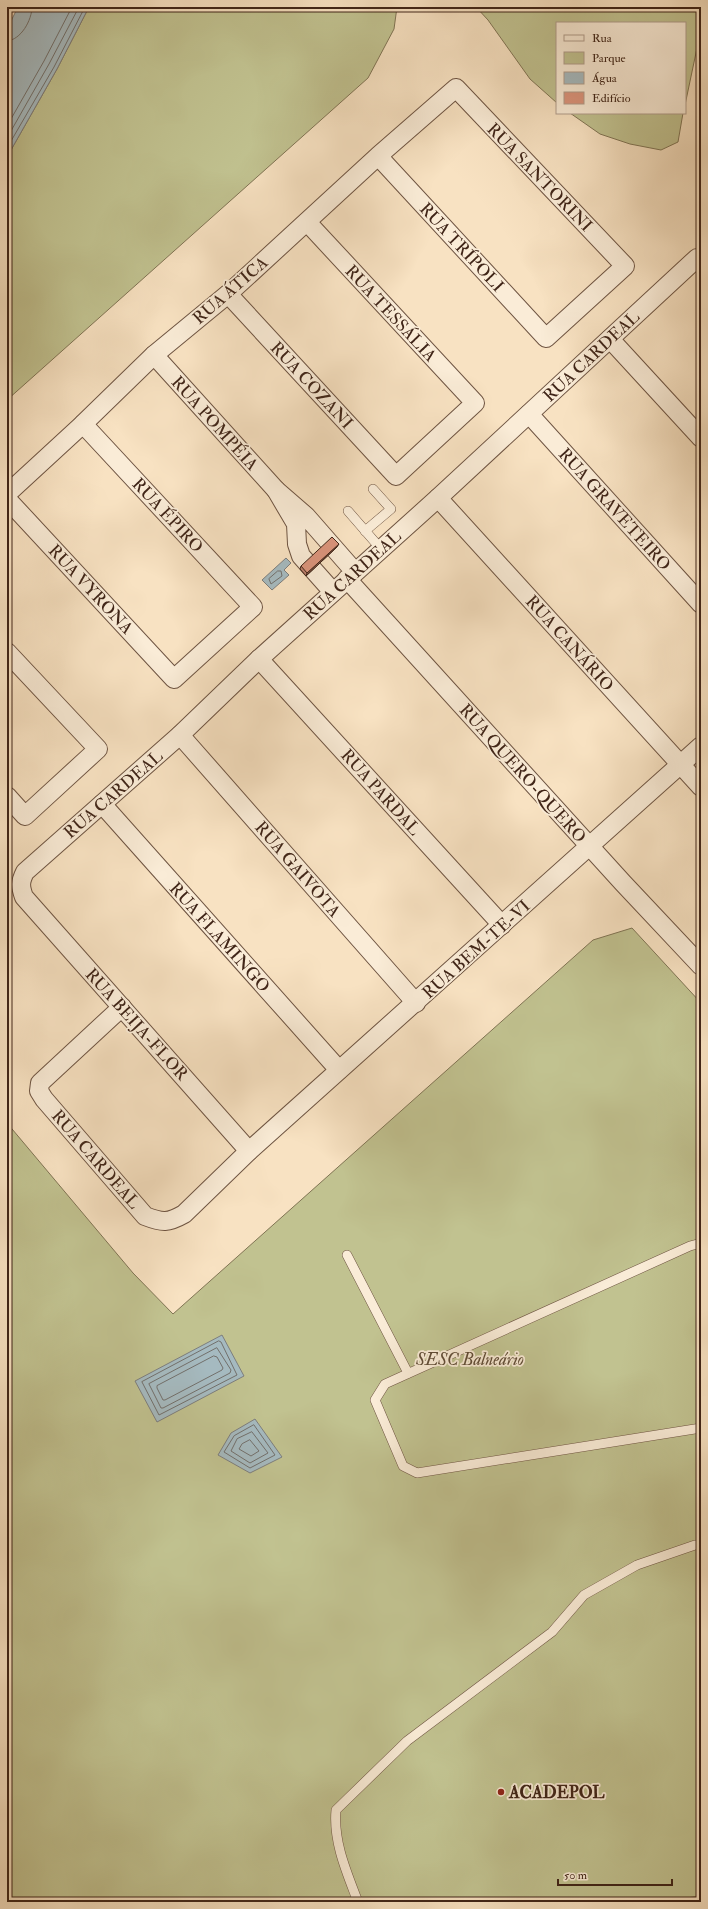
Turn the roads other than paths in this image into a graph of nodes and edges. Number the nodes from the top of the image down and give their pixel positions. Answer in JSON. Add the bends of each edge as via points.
{"nodes":[{"id":1,"x":456,"y":88,"type":"joint"},
{"id":2,"x":378,"y":156,"type":"junction"},
{"id":3,"x":307,"y":222,"type":"junction"},
{"id":4,"x":699,"y":260,"type":"edge"},
{"id":5,"x":228,"y":294,"type":"junction"},
{"id":6,"x":546,"y":338,"type":"joint"},
{"id":7,"x":610,"y":339,"type":"junction"},
{"id":8,"x":154,"y":355,"type":"junction"},
{"id":9,"x":529,"y":414,"type":"junction"},
{"id":10,"x":83,"y":424,"type":"junction"},
{"id":11,"x":701,"y":438,"type":"edge"},
{"id":12,"x":396,"y":476,"type":"joint"},
{"id":13,"x":373,"y":489,"type":"dead end"},
{"id":14,"x":276,"y":490,"type":"junction"},
{"id":15,"x":7,"y":494,"type":"edge"},
{"id":16,"x":438,"y":498,"type":"junction"},
{"id":17,"x":7,"y":499,"type":"edge"},
{"id":18,"x":348,"y":511,"type":"dead end"},
{"id":19,"x":366,"y":531,"type":"junction"},
{"id":20,"x":381,"y":549,"type":"junction"},
{"id":21,"x":348,"y":579,"type":"junction"},
{"id":22,"x":701,"y":604,"type":"edge"},
{"id":23,"x":7,"y":652,"type":"edge"},
{"id":24,"x":259,"y":659,"type":"junction"},
{"id":25,"x":174,"y":679,"type":"joint"},
{"id":26,"x":180,"y":735,"type":"junction"},
{"id":27,"x":701,"y":746,"type":"edge"},
{"id":28,"x":681,"y":765,"type":"junction"},
{"id":29,"x":701,"y":787,"type":"edge"},
{"id":30,"x":7,"y":796,"type":"edge"},
{"id":31,"x":102,"y":804,"type":"junction"},
{"id":32,"x":590,"y":847,"type":"junction"},
{"id":33,"x":24,"y":897,"type":"joint"},
{"id":34,"x":502,"y":925,"type":"junction"},
{"id":35,"x":701,"y":966,"type":"edge"},
{"id":36,"x":416,"y":1003,"type":"junction"},
{"id":37,"x":122,"y":1007,"type":"junction"},
{"id":38,"x":339,"y":1070,"type":"junction"},
{"id":39,"x":249,"y":1150,"type":"junction"},
{"id":40,"x":701,"y":1243,"type":"edge"},
{"id":41,"x":347,"y":1255,"type":"dead end"},
{"id":42,"x":408,"y":1373,"type":"junction"},
{"id":43,"x":701,"y":1428,"type":"edge"},
{"id":44,"x":701,"y":1545,"type":"edge"},
{"id":45,"x":701,"y":1901,"type":"edge"},
{"id":46,"x":358,"y":1902,"type":"edge"},
{"id":47,"x":690,"y":1902,"type":"edge"}],
"edges":[{"from":1,"to":2,"type":"street","name":"RUA ÁTICA"},
{"from":1,"to":6,"type":"street","name":"RUA SANTORINI","via":[[625,266]]},
{"from":2,"to":3,"type":"street","name":"RUA ÁTICA"},
{"from":2,"to":6,"type":"street","name":"RUA TRÍPOLI"},
{"from":3,"to":5,"type":"street","name":"RUA ÁTICA"},
{"from":3,"to":12,"type":"street","name":"RUA TESSÁLIA","via":[[475,403]]},
{"from":4,"to":7,"type":"street","name":"RUA CARDEAL"},
{"from":5,"to":8,"type":"street","name":"RUA ÁTICA"},
{"from":5,"to":12,"type":"street","name":"RUA COZANI"},
{"from":7,"to":9,"type":"street","name":"RUA CARDEAL"},
{"from":7,"to":11,"type":"street"},
{"from":8,"to":10,"type":"street","name":"RUA ÁTICA"},
{"from":8,"to":14,"type":"street","name":"RUA POMPÉIA"},
{"from":9,"to":16,"type":"street","name":"RUA CARDEAL"},
{"from":9,"to":22,"type":"street","name":"RUA GRAVETEIRO"},
{"from":10,"to":15,"type":"street","name":"RUA ÁTICA"},
{"from":10,"to":25,"type":"street","name":"RUA ÉPIRO","via":[[253,606]]},
{"from":13,"to":19,"type":"lane","via":[[391,509]]},
{"from":14,"to":21,"type":"street","name":"RUA POMPÉIA","via":[[309,520],[318,540]]},
{"from":14,"to":21,"type":"street","name":"RUA POMPÉIA","via":[[296,524],[301,556]]},
{"from":16,"to":20,"type":"street","name":"RUA CARDEAL"},
{"from":16,"to":28,"type":"street","name":"RUA CANÁRIO"},
{"from":17,"to":25,"type":"street","name":"RUA VYRONA"},
{"from":18,"to":19,"type":"lane"},
{"from":19,"to":20,"type":"lane"},
{"from":20,"to":21,"type":"street","name":"RUA CARDEAL"},
{"from":21,"to":24,"type":"street","name":"RUA CARDEAL"},
{"from":21,"to":32,"type":"street","name":"RUA QUERO-QUERO"},
{"from":23,"to":30,"type":"street","via":[[98,749],[26,816]]},
{"from":24,"to":26,"type":"street","name":"RUA CARDEAL"},
{"from":24,"to":34,"type":"street","name":"RUA PARDAL"},
{"from":26,"to":31,"type":"street","name":"RUA CARDEAL"},
{"from":26,"to":36,"type":"street","name":"RUA GAIVOTA"},
{"from":27,"to":28,"type":"street","name":"RUA BEM-TE-VI"},
{"from":28,"to":29,"type":"street","name":"RUA CANÁRIO"},
{"from":28,"to":32,"type":"street","name":"RUA BEM-TE-VI"},
{"from":31,"to":33,"type":"street","name":"RUA CARDEAL","via":[[25,872],[20,881]]},
{"from":31,"to":38,"type":"street","name":"RUA FLAMINGO"},
{"from":32,"to":34,"type":"street","name":"RUA BEM-TE-VI"},
{"from":32,"to":35,"type":"street","name":"RUA QUERO-QUERO"},
{"from":33,"to":37,"type":"street","name":"RUA BEIJA-FLOR"},
{"from":34,"to":36,"type":"street","name":"RUA BEM-TE-VI"},
{"from":36,"to":38,"type":"street","name":"RUA BEM-TE-VI"},
{"from":37,"to":39,"type":"street","name":"RUA BEIJA-FLOR"},
{"from":37,"to":39,"type":"street","name":"RUA CARDEAL","via":[[40,1083],[39,1091],[145,1216],[159,1222],[171,1221],[184,1214]]},
{"from":38,"to":39,"type":"street","name":"RUA BEM-TE-VI"},
{"from":40,"to":42,"type":"lane"},
{"from":41,"to":42,"type":"lane"},
{"from":42,"to":43,"type":"lane","via":[[385,1384],[375,1400],[403,1466],[417,1473]]},
{"from":44,"to":46,"type":"lane","via":[[637,1565],[584,1595],[552,1632],[407,1741],[336,1810],[334,1828],[344,1866]]},
{"from":45,"to":47,"type":"lane"}]}
